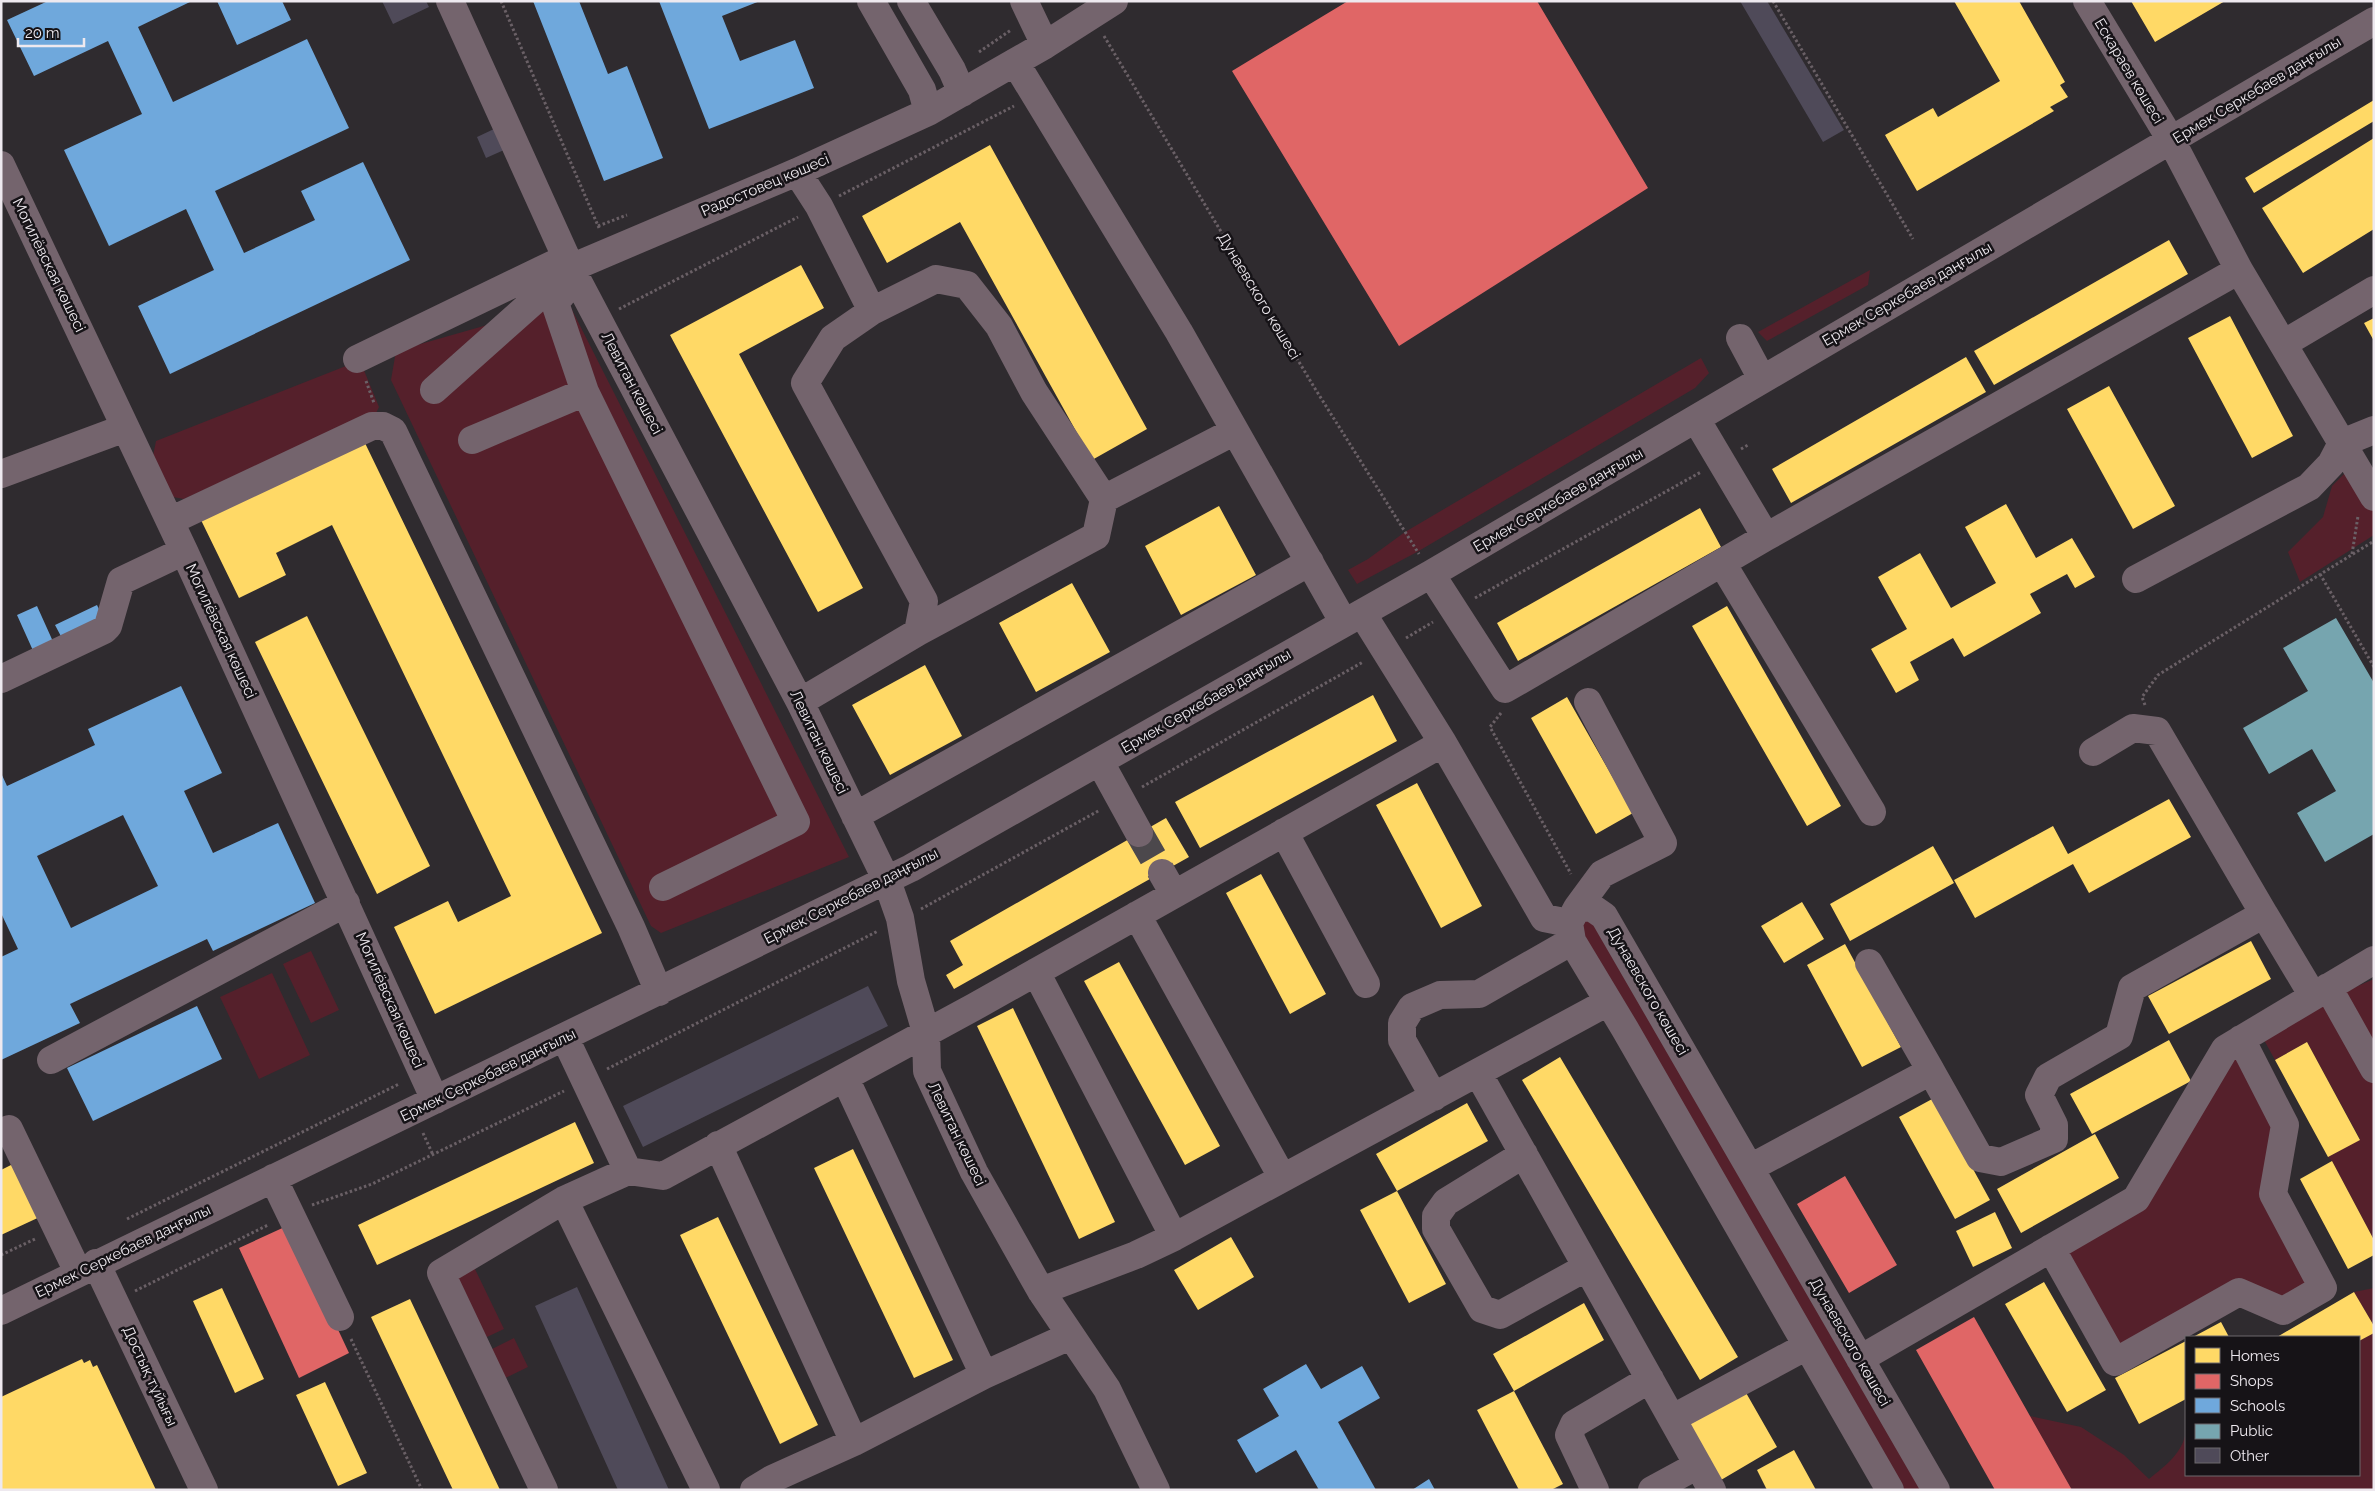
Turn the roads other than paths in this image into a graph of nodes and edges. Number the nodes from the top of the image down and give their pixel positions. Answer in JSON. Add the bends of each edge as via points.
{"nodes":[{"id":1,"x":450,"y":1,"type":"edge"},
{"id":2,"x":871,"y":1,"type":"edge"},
{"id":3,"x":911,"y":1,"type":"edge"},
{"id":4,"x":1114,"y":1,"type":"edge"},
{"id":5,"x":2087,"y":1,"type":"edge"},
{"id":6,"x":1028,"y":8,"type":"edge"},
{"id":7,"x":2372,"y":27,"type":"edge"},
{"id":8,"x":1045,"y":45,"type":"junction"},
{"id":9,"x":1015,"y":62,"type":"junction"},
{"id":10,"x":957,"y":81,"type":"junction"},
{"id":11,"x":928,"y":112,"type":"junction"},
{"id":12,"x":2171,"y":140,"type":"junction"},
{"id":13,"x":1,"y":165,"type":"edge"},
{"id":14,"x":797,"y":172,"type":"junction"},
{"id":15,"x":570,"y":268,"type":"junction"},
{"id":16,"x":2239,"y":270,"type":"junction"},
{"id":17,"x":2374,"y":290,"type":"edge"},
{"id":18,"x":872,"y":311,"type":"junction"},
{"id":19,"x":1740,"y":338,"type":"dead end"},
{"id":20,"x":2283,"y":344,"type":"junction"},
{"id":21,"x":357,"y":359,"type":"road end"},
{"id":22,"x":1762,"y":379,"type":"junction"},
{"id":23,"x":434,"y":390,"type":"dead end"},
{"id":24,"x":585,"y":392,"type":"junction"},
{"id":25,"x":1696,"y":419,"type":"junction"},
{"id":26,"x":126,"y":428,"type":"junction"},
{"id":27,"x":2374,"y":430,"type":"edge"},
{"id":28,"x":1235,"y":431,"type":"junction"},
{"id":29,"x":472,"y":440,"type":"dead end"},
{"id":30,"x":2342,"y":443,"type":"junction"},
{"id":31,"x":1,"y":474,"type":"edge"},
{"id":32,"x":2374,"y":497,"type":"edge"},
{"id":33,"x":1104,"y":499,"type":"junction"},
{"id":34,"x":170,"y":521,"type":"junction"},
{"id":35,"x":1766,"y":537,"type":"junction"},
{"id":36,"x":184,"y":551,"type":"junction"},
{"id":37,"x":1310,"y":562,"type":"junction"},
{"id":38,"x":1722,"y":563,"type":"junction"},
{"id":39,"x":1431,"y":574,"type":"junction"},
{"id":40,"x":2136,"y":579,"type":"dead end"},
{"id":41,"x":1353,"y":618,"type":"junction"},
{"id":42,"x":918,"y":632,"type":"junction"},
{"id":43,"x":1,"y":679,"type":"edge"},
{"id":44,"x":800,"y":702,"type":"junction"},
{"id":45,"x":1588,"y":702,"type":"dead end"},
{"id":46,"x":1443,"y":743,"type":"junction"},
{"id":47,"x":2093,"y":752,"type":"dead end"},
{"id":48,"x":1100,"y":762,"type":"junction"},
{"id":49,"x":1872,"y":812,"type":"dead end"},
{"id":50,"x":855,"y":816,"type":"junction"},
{"id":51,"x":1284,"y":832,"type":"junction"},
{"id":52,"x":1139,"y":833,"type":"tunnel mouth"},
{"id":53,"x":886,"y":881,"type":"junction"},
{"id":54,"x":663,"y":887,"type":"dead end"},
{"id":55,"x":346,"y":903,"type":"junction"},
{"id":56,"x":2264,"y":914,"type":"junction"},
{"id":57,"x":1137,"y":915,"type":"junction"},
{"id":58,"x":1573,"y":924,"type":"junction"},
{"id":59,"x":2374,"y":960,"type":"edge"},
{"id":60,"x":1869,"y":963,"type":"dead end"},
{"id":61,"x":1036,"y":972,"type":"junction"},
{"id":62,"x":1366,"y":984,"type":"dead end"},
{"id":63,"x":658,"y":992,"type":"junction"},
{"id":64,"x":2320,"y":992,"type":"junction"},
{"id":65,"x":1608,"y":1002,"type":"junction"},
{"id":66,"x":926,"y":1032,"type":"junction"},
{"id":67,"x":565,"y":1038,"type":"junction"},
{"id":68,"x":2241,"y":1039,"type":"junction"},
{"id":69,"x":51,"y":1060,"type":"dead end"},
{"id":70,"x":2374,"y":1069,"type":"edge"},
{"id":71,"x":1930,"y":1071,"type":"junction"},
{"id":72,"x":1478,"y":1073,"type":"junction"},
{"id":73,"x":845,"y":1078,"type":"junction"},
{"id":74,"x":1434,"y":1097,"type":"junction"},
{"id":75,"x":435,"y":1100,"type":"junction"},
{"id":76,"x":4,"y":1128,"type":"edge"},
{"id":77,"x":718,"y":1144,"type":"junction"},
{"id":78,"x":1524,"y":1154,"type":"junction"},
{"id":79,"x":1750,"y":1168,"type":"junction"},
{"id":80,"x":628,"y":1171,"type":"junction"},
{"id":81,"x":1282,"y":1177,"type":"junction"},
{"id":82,"x":273,"y":1178,"type":"junction"},
{"id":83,"x":564,"y":1200,"type":"junction"},
{"id":84,"x":1174,"y":1237,"type":"junction"},
{"id":85,"x":2051,"y":1248,"type":"junction"},
{"id":86,"x":87,"y":1267,"type":"junction"},
{"id":87,"x":1587,"y":1267,"type":"junction"},
{"id":88,"x":1041,"y":1291,"type":"junction"},
{"id":89,"x":1,"y":1311,"type":"edge"},
{"id":90,"x":340,"y":1317,"type":"road end"},
{"id":91,"x":1070,"y":1336,"type":"junction"},
{"id":92,"x":1807,"y":1346,"type":"junction"},
{"id":93,"x":1860,"y":1358,"type":"junction"},
{"id":94,"x":984,"y":1375,"type":"junction"},
{"id":95,"x":1650,"y":1379,"type":"junction"},
{"id":96,"x":1673,"y":1418,"type":"junction"},
{"id":97,"x":854,"y":1442,"type":"junction"},
{"id":98,"x":1698,"y":1465,"type":"junction"},
{"id":99,"x":204,"y":1490,"type":"edge"},
{"id":100,"x":544,"y":1490,"type":"edge"},
{"id":101,"x":706,"y":1490,"type":"edge"},
{"id":102,"x":754,"y":1490,"type":"edge"},
{"id":103,"x":1156,"y":1490,"type":"edge"},
{"id":104,"x":1595,"y":1490,"type":"edge"},
{"id":105,"x":1652,"y":1490,"type":"edge"},
{"id":106,"x":1712,"y":1490,"type":"edge"},
{"id":107,"x":1890,"y":1490,"type":"edge"},
{"id":108,"x":1936,"y":1490,"type":"edge"}],
"edges":[{"from":1,"to":15,"type":"street","name":"Левитан көшесі"},
{"from":2,"to":11,"type":"street","via":[[922,90]]},
{"from":3,"to":10,"type":"street"},
{"from":4,"to":8,"type":"street","name":"Радостовец көшесі"},
{"from":5,"to":12,"type":"street","name":"Ескараев көшесі"},
{"from":6,"to":8,"type":"street"},
{"from":7,"to":12,"type":"street","name":"Ермек Серкебаев даңғылы"},
{"from":8,"to":9,"type":"street","name":"Радостовец көшесі"},
{"from":9,"to":10,"type":"street","name":"Радостовец көшесі"},
{"from":9,"to":28,"type":"street","name":"Дунаевского көшесі"},
{"from":10,"to":11,"type":"street","name":"Радостовец көшесі"},
{"from":11,"to":14,"type":"street","name":"Радостовец көшесі"},
{"from":12,"to":16,"type":"street","name":"Ескараев көшесі"},
{"from":12,"to":22,"type":"street","name":"Ермек Серкебаев даңғылы"},
{"from":13,"to":26,"type":"street","name":"Могилёвская көшесі"},
{"from":14,"to":15,"type":"street","name":"Радостовец көшесі"},
{"from":14,"to":18,"type":"street","via":[[817,201]]},
{"from":15,"to":21,"type":"street","name":"Радостовец көшесі"},
{"from":15,"to":23,"type":"street","name":"Радостовец көшесі"},
{"from":15,"to":24,"type":"street","via":[[556,303]]},
{"from":15,"to":44,"type":"street","name":"Левитан көшесі"},
{"from":16,"to":20,"type":"street","name":"Ескараев көшесі"},
{"from":16,"to":35,"type":"street"},
{"from":17,"to":20,"type":"street"},
{"from":18,"to":33,"type":"street","via":[[936,279],[967,285],[999,326],[1034,392]]},
{"from":18,"to":42,"type":"street","via":[[833,338],[805,383],[924,602]]},
{"from":19,"to":22,"type":"street"},
{"from":20,"to":30,"type":"street","name":"Ескараев көшесі"},
{"from":22,"to":25,"type":"street","name":"Ермек Серкебаев даңғылы"},
{"from":24,"to":29,"type":"street"},
{"from":24,"to":54,"type":"street","via":[[796,822]]},
{"from":25,"to":35,"type":"street"},
{"from":25,"to":39,"type":"street","name":"Ермек Серкебаев даңғылы"},
{"from":26,"to":31,"type":"street"},
{"from":26,"to":34,"type":"street","name":"Могилёвская көшесі"},
{"from":27,"to":30,"type":"street"},
{"from":28,"to":33,"type":"street"},
{"from":28,"to":37,"type":"street","name":"Дунаевского көшесі"},
{"from":30,"to":32,"type":"street","name":"Ескараев көшесі"},
{"from":30,"to":40,"type":"street","via":[[2331,464],[2309,487]]},
{"from":33,"to":42,"type":"street","via":[[1096,536]]},
{"from":34,"to":36,"type":"street","name":"Могилёвская көшесі"},
{"from":34,"to":63,"type":"street","via":[[372,426],[383,426],[393,431]]},
{"from":35,"to":38,"type":"street"},
{"from":36,"to":43,"type":"street","via":[[121,581],[104,630]]},
{"from":36,"to":55,"type":"street","name":"Могилёвская көшесі"},
{"from":37,"to":41,"type":"street","name":"Дунаевского көшесі"},
{"from":37,"to":50,"type":"street"},
{"from":38,"to":39,"type":"street","via":[[1505,689]]},
{"from":38,"to":49,"type":"street"},
{"from":39,"to":41,"type":"street","name":"Ермек Серкебаев даңғылы"},
{"from":41,"to":46,"type":"street","name":"Дунаевского көшесі","via":[[1385,650]]},
{"from":41,"to":48,"type":"street","name":"Ермек Серкебаев даңғылы"},
{"from":42,"to":44,"type":"street"},
{"from":44,"to":50,"type":"street","name":"Левитан көшесі"},
{"from":45,"to":58,"type":"street","via":[[1662,843],[1602,874]]},
{"from":46,"to":51,"type":"street"},
{"from":46,"to":58,"type":"street","name":"Дунаевского көшесі","via":[[1544,918]]},
{"from":47,"to":56,"type":"street","via":[[2133,728],[2157,732]]},
{"from":48,"to":52,"type":"street"},
{"from":48,"to":53,"type":"street","name":"Ермек Серкебаев даңғылы"},
{"from":50,"to":53,"type":"street","name":"Левитан көшесі"},
{"from":51,"to":57,"type":"street","via":[[1168,884]]},
{"from":51,"to":62,"type":"street"},
{"from":53,"to":63,"type":"street","name":"Ермек Серкебаев даңғылы"},
{"from":53,"to":66,"type":"street","name":"Левитан көшесі","via":[[900,918],[911,981]]},
{"from":55,"to":69,"type":"street"},
{"from":55,"to":75,"type":"street","name":"Могилёвская көшесі"},
{"from":56,"to":64,"type":"street"},
{"from":56,"to":71,"type":"street","via":[[2132,988],[2118,1036],[2048,1077],[2039,1096],[2054,1125],[2054,1139],[2000,1162],[1980,1158]]},
{"from":57,"to":61,"type":"street"},
{"from":57,"to":81,"type":"street"},
{"from":58,"to":65,"type":"street"},
{"from":58,"to":74,"type":"street","via":[[1479,994],[1440,994],[1412,1007],[1402,1023],[1402,1040]]},
{"from":58,"to":79,"type":"street","name":"Дунаевского көшесі","via":[[1591,907],[1604,916]]},
{"from":59,"to":64,"type":"street"},
{"from":60,"to":71,"type":"street"},
{"from":61,"to":66,"type":"street"},
{"from":61,"to":84,"type":"street"},
{"from":63,"to":67,"type":"street","name":"Ермек Серкебаев даңғылы"},
{"from":64,"to":68,"type":"street"},
{"from":64,"to":70,"type":"street"},
{"from":65,"to":72,"type":"street"},
{"from":65,"to":92,"type":"street"},
{"from":66,"to":73,"type":"street"},
{"from":66,"to":88,"type":"street","name":"Левитан көшесі","via":[[927,1071],[974,1172]]},
{"from":67,"to":75,"type":"street","name":"Ермек Серкебаев даңғылы"},
{"from":67,"to":80,"type":"street"},
{"from":68,"to":85,"type":"street","via":[[2225,1049],[2136,1199]]},
{"from":68,"to":85,"type":"street","via":[[2285,1125],[2273,1194],[2323,1288],[2283,1311],[2239,1292],[2115,1362]]},
{"from":71,"to":79,"type":"street"},
{"from":72,"to":74,"type":"street"},
{"from":72,"to":78,"type":"street"},
{"from":73,"to":77,"type":"street"},
{"from":73,"to":94,"type":"street"},
{"from":74,"to":81,"type":"street"},
{"from":75,"to":82,"type":"street","name":"Ермек Серкебаев даңғылы"},
{"from":76,"to":86,"type":"street","name":"Достық тұйығы"},
{"from":77,"to":80,"type":"street","via":[[663,1176]]},
{"from":77,"to":97,"type":"street"},
{"from":78,"to":87,"type":"street"},
{"from":78,"to":87,"type":"street","via":[[1446,1202],[1436,1216],[1436,1229],[1482,1308],[1500,1315]]},
{"from":79,"to":93,"type":"street","name":"Дунаевского көшесі"},
{"from":80,"to":83,"type":"street"},
{"from":81,"to":84,"type":"street"},
{"from":82,"to":86,"type":"street","name":"Ермек Серкебаев даңғылы"},
{"from":82,"to":90,"type":"street"},
{"from":83,"to":100,"type":"street","via":[[440,1273]]},
{"from":83,"to":101,"type":"street"},
{"from":84,"to":88,"type":"street"},
{"from":85,"to":93,"type":"street"},
{"from":86,"to":89,"type":"street","name":"Ермек Серкебаев даңғылы"},
{"from":86,"to":99,"type":"street","name":"Достық тұйығы","via":[[114,1301]]},
{"from":87,"to":95,"type":"street"},
{"from":88,"to":91,"type":"street","name":"Левитан көшесі"},
{"from":91,"to":94,"type":"street"},
{"from":91,"to":103,"type":"street","name":"Левитан көшесі","via":[[1107,1389]]},
{"from":92,"to":96,"type":"street"},
{"from":92,"to":107,"type":"street"},
{"from":93,"to":108,"type":"street","name":"Дунаевского көшесі"},
{"from":94,"to":97,"type":"street"},
{"from":95,"to":96,"type":"street"},
{"from":95,"to":104,"type":"street","via":[[1574,1424],[1569,1435]]},
{"from":96,"to":98,"type":"street"},
{"from":97,"to":102,"type":"street"},
{"from":98,"to":105,"type":"street"},
{"from":98,"to":106,"type":"street"}]}
